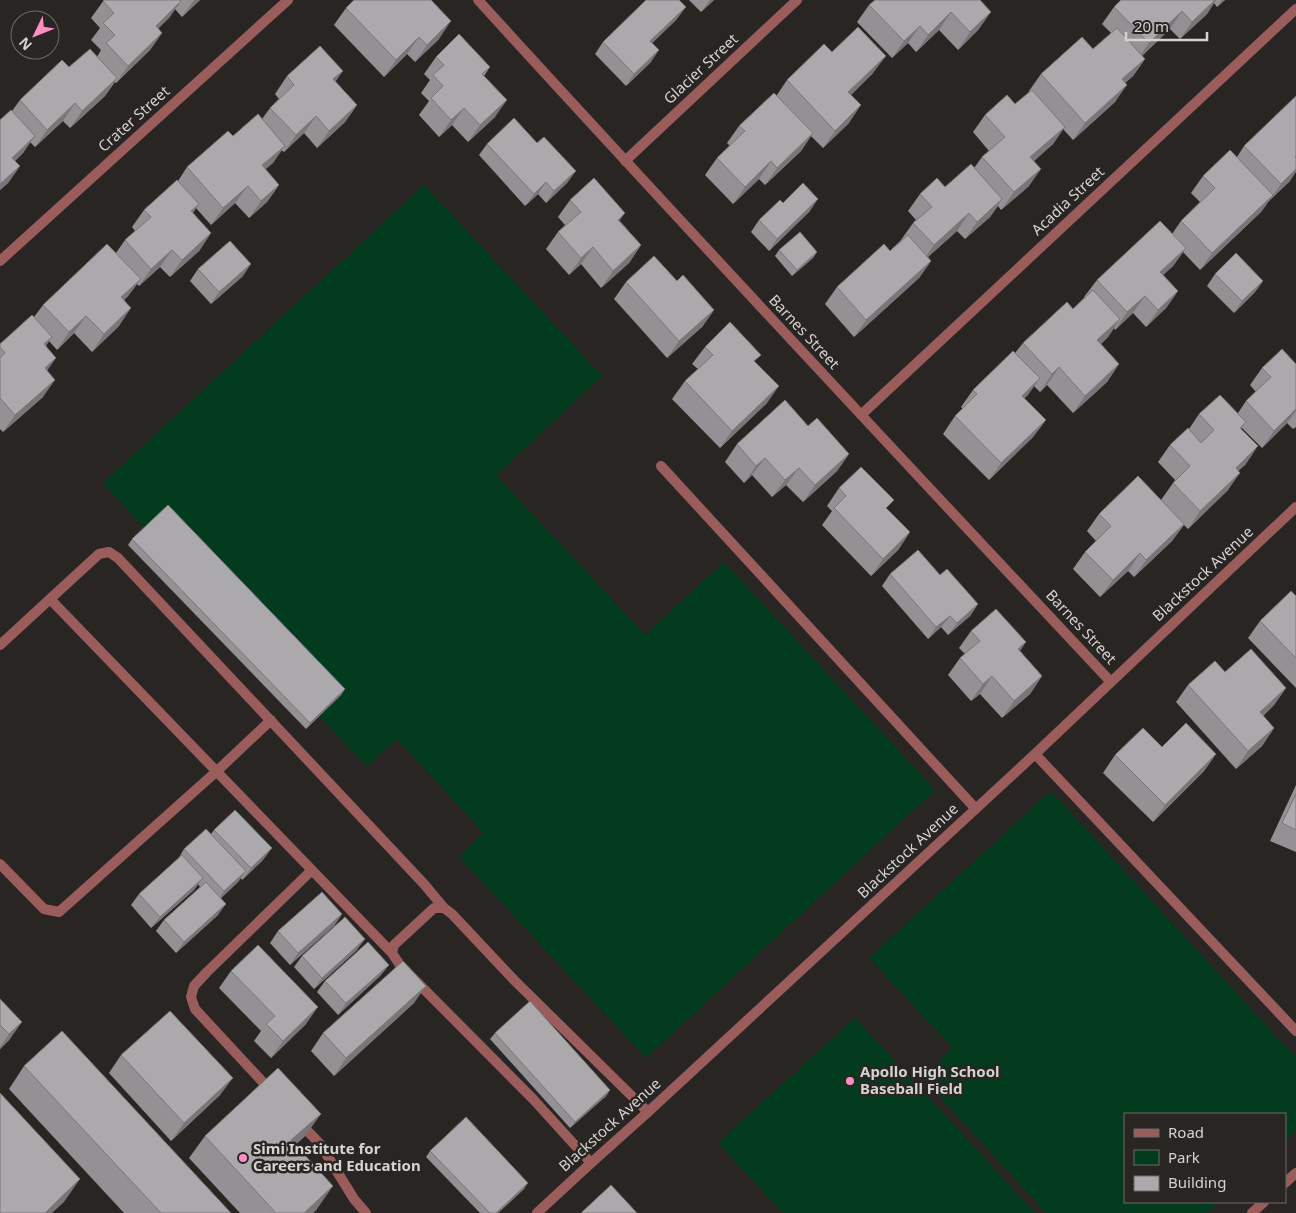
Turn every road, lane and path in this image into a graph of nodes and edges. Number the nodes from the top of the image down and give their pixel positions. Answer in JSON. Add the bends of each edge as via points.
{"nodes":[{"id":1,"x":288,"y":0,"type":"edge"},
{"id":2,"x":478,"y":0,"type":"edge"},
{"id":3,"x":797,"y":0,"type":"edge"},
{"id":4,"x":1296,"y":9,"type":"edge"},
{"id":5,"x":625,"y":161,"type":"junction"},
{"id":6,"x":0,"y":261,"type":"edge"},
{"id":7,"x":860,"y":415,"type":"junction"},
{"id":8,"x":661,"y":466,"type":"dead end"},
{"id":9,"x":1296,"y":507,"type":"edge"},
{"id":10,"x":50,"y":599,"type":"junction"},
{"id":11,"x":0,"y":645,"type":"edge"},
{"id":12,"x":1110,"y":681,"type":"junction"},
{"id":13,"x":271,"y":720,"type":"junction"},
{"id":14,"x":1035,"y":754,"type":"junction"},
{"id":15,"x":217,"y":771,"type":"junction"},
{"id":16,"x":976,"y":808,"type":"junction"},
{"id":17,"x":0,"y":864,"type":"edge"},
{"id":18,"x":312,"y":870,"type":"junction"},
{"id":19,"x":444,"y":908,"type":"junction"},
{"id":20,"x":392,"y":953,"type":"junction"},
{"id":21,"x":1296,"y":1031,"type":"edge"},
{"id":22,"x":281,"y":1102,"type":"edge"},
{"id":23,"x":648,"y":1112,"type":"junction"},
{"id":24,"x":294,"y":1116,"type":"edge"},
{"id":25,"x":591,"y":1162,"type":"junction"},
{"id":26,"x":1296,"y":1173,"type":"edge"},
{"id":27,"x":1286,"y":1183,"type":"edge"},
{"id":28,"x":1263,"y":1203,"type":"edge"},
{"id":29,"x":366,"y":1213,"type":"edge"},
{"id":30,"x":537,"y":1213,"type":"edge"},
{"id":31,"x":1252,"y":1213,"type":"edge"}],
"edges":[{"from":1,"to":6,"type":"street","name":"Crater Street"},
{"from":2,"to":5,"type":"street","name":"Barnes Street"},
{"from":3,"to":5,"type":"street","name":"Glacier Street"},
{"from":4,"to":7,"type":"street","name":"Acadia Street"},
{"from":5,"to":7,"type":"street","name":"Barnes Street"},
{"from":7,"to":12,"type":"street","name":"Barnes Street"},
{"from":8,"to":16,"type":"street"},
{"from":9,"to":12,"type":"street","name":"Blackstock Avenue"},
{"from":10,"to":11,"type":"street"},
{"from":10,"to":13,"type":"street","via":[[98,554],[109,552]]},
{"from":10,"to":15,"type":"street"},
{"from":12,"to":14,"type":"street","name":"Blackstock Avenue"},
{"from":13,"to":15,"type":"street"},
{"from":13,"to":19,"type":"street"},
{"from":14,"to":16,"type":"street","name":"Blackstock Avenue"},
{"from":14,"to":21,"type":"street"},
{"from":15,"to":17,"type":"street","via":[[59,912],[44,909]]},
{"from":15,"to":18,"type":"street"},
{"from":16,"to":23,"type":"street","name":"Blackstock Avenue"},
{"from":18,"to":20,"type":"street"},
{"from":18,"to":22,"type":"street","via":[[207,972],[194,986],[191,997],[195,1009]]},
{"from":19,"to":20,"type":"street","via":[[434,908],[394,945]]},
{"from":19,"to":23,"type":"street"},
{"from":20,"to":25,"type":"street"},
{"from":23,"to":25,"type":"street","name":"Blackstock Avenue"},
{"from":24,"to":29,"type":"street","via":[[320,1144]]},
{"from":25,"to":30,"type":"street","name":"Blackstock Avenue"},
{"from":26,"to":27,"type":"street"},
{"from":28,"to":31,"type":"street"}]}
